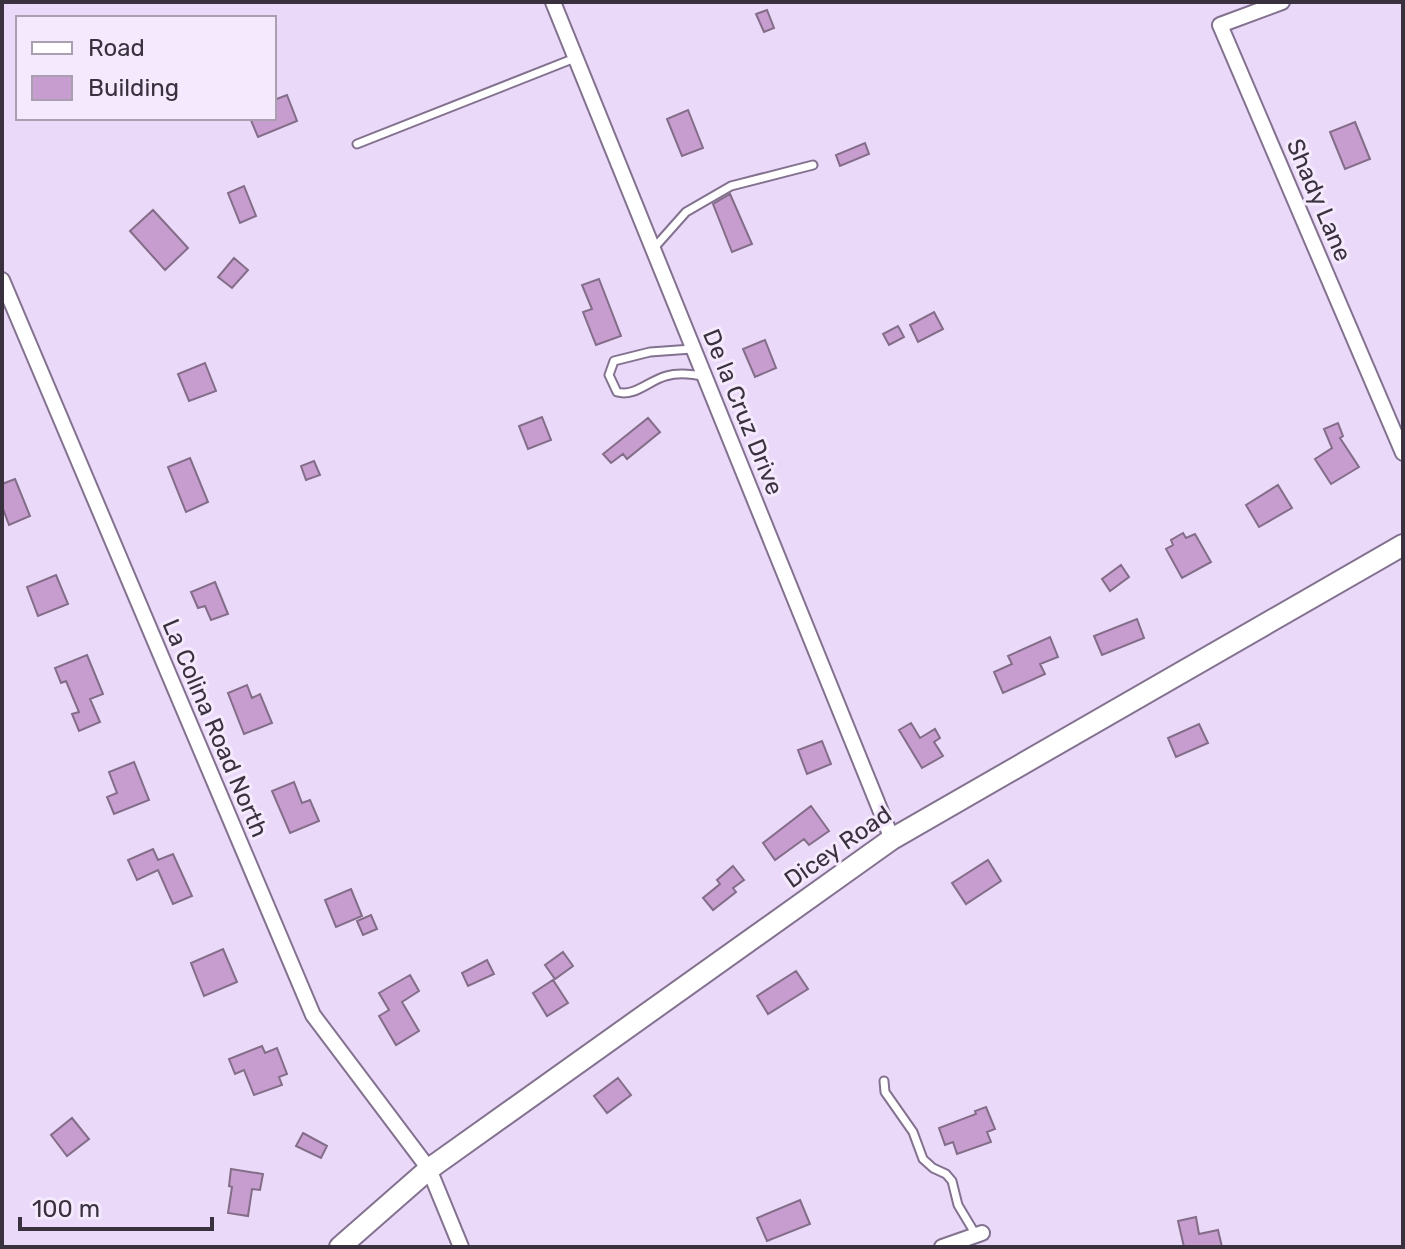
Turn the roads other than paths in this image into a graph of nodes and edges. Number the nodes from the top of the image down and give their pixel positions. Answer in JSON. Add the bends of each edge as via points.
{"nodes":[{"id":1,"x":553,"y":2,"type":"edge"},
{"id":2,"x":1282,"y":2,"type":"edge"},
{"id":3,"x":575,"y":58,"type":"junction"},
{"id":4,"x":357,"y":144,"type":"dead end"},
{"id":5,"x":813,"y":165,"type":"dead end"},
{"id":6,"x":654,"y":248,"type":"junction"},
{"id":7,"x":2,"y":280,"type":"edge"},
{"id":8,"x":694,"y":349,"type":"junction"},
{"id":9,"x":706,"y":377,"type":"junction"},
{"id":10,"x":1403,"y":453,"type":"edge"},
{"id":11,"x":1403,"y":545,"type":"edge"},
{"id":12,"x":892,"y":839,"type":"junction"},
{"id":13,"x":884,"y":1081,"type":"dead end"},
{"id":14,"x":429,"y":1169,"type":"junction"},
{"id":15,"x":979,"y":1234,"type":"joint"},
{"id":16,"x":340,"y":1247,"type":"edge"},
{"id":17,"x":461,"y":1247,"type":"edge"},
{"id":18,"x":942,"y":1247,"type":"edge"}],
"edges":[{"from":1,"to":3,"type":"street","name":"De la Cruz Drive"},
{"from":2,"to":10,"type":"street","name":"Shady Lane","via":[[1220,25]]},
{"from":3,"to":4,"type":"lane"},
{"from":3,"to":6,"type":"street","name":"De la Cruz Drive"},
{"from":5,"to":6,"type":"lane","via":[[731,186],[686,212]]},
{"from":6,"to":8,"type":"street","name":"De la Cruz Drive"},
{"from":7,"to":14,"type":"street","name":"La Colina Road North","via":[[313,1015]]},
{"from":8,"to":9,"type":"street","name":"De la Cruz Drive"},
{"from":8,"to":9,"type":"lane","via":[[614,361],[612,384],[627,395],[665,376]]},
{"from":9,"to":12,"type":"street","name":"De la Cruz Drive"},
{"from":11,"to":12,"type":"street","name":"Dicey Road"},
{"from":12,"to":14,"type":"street","name":"Dicey Road"},
{"from":13,"to":15,"type":"lane","via":[[885,1092],[913,1132],[923,1159],[952,1181],[958,1205]]},
{"from":14,"to":16,"type":"street","name":"Dicey Road"},
{"from":14,"to":17,"type":"street","name":"La Colina Road North"},
{"from":15,"to":18,"type":"street"}]}
